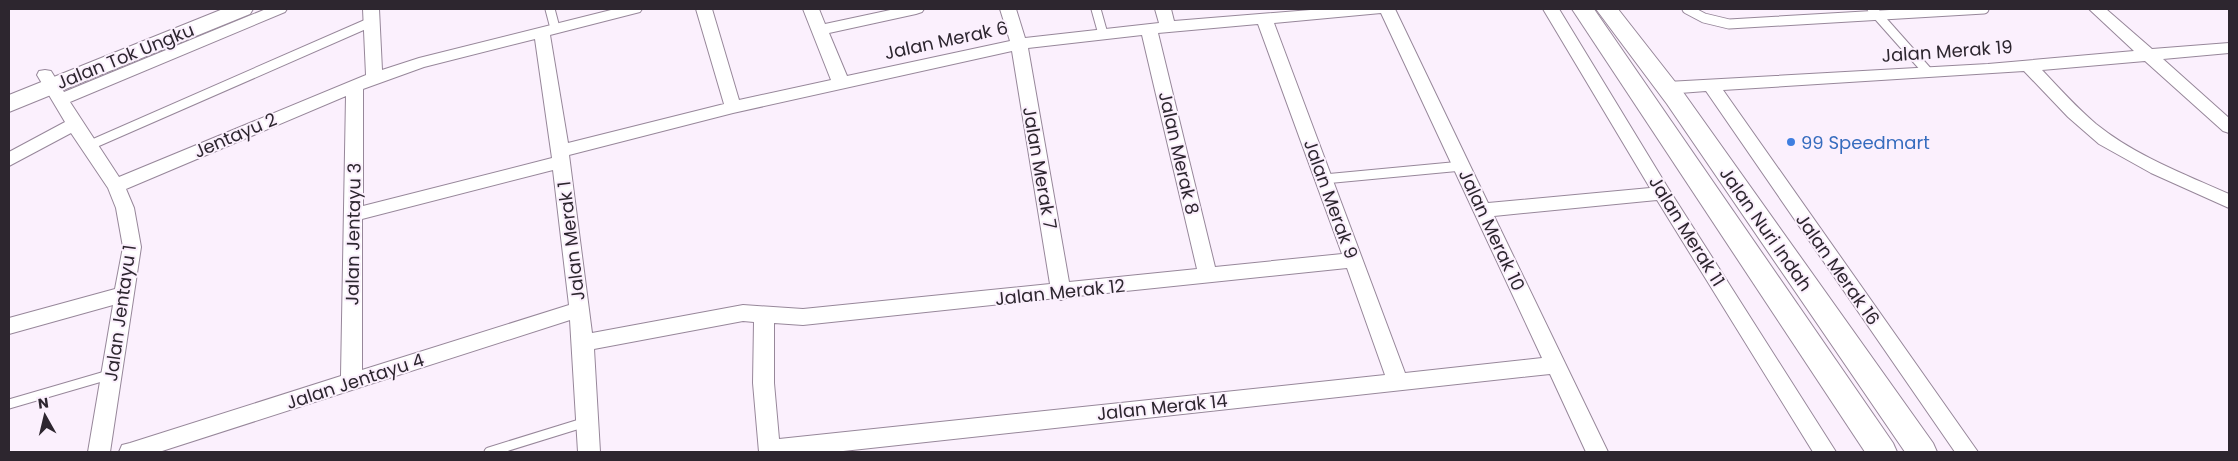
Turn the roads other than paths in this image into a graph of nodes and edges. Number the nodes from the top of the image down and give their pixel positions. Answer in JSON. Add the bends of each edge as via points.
{"nodes":[{"id":1,"x":210,"y":9,"type":"edge"},
{"id":2,"x":242,"y":9,"type":"edge"},
{"id":3,"x":279,"y":9,"type":"edge"},
{"id":4,"x":550,"y":9,"type":"edge"},
{"id":5,"x":634,"y":9,"type":"edge"},
{"id":6,"x":704,"y":9,"type":"edge"},
{"id":7,"x":811,"y":9,"type":"edge"},
{"id":8,"x":916,"y":9,"type":"edge"},
{"id":9,"x":1008,"y":9,"type":"edge"},
{"id":10,"x":1096,"y":9,"type":"edge"},
{"id":11,"x":1163,"y":9,"type":"edge"},
{"id":12,"x":1377,"y":9,"type":"edge"},
{"id":13,"x":1387,"y":9,"type":"edge"},
{"id":14,"x":1551,"y":9,"type":"edge"},
{"id":15,"x":1583,"y":9,"type":"edge"},
{"id":16,"x":1607,"y":9,"type":"edge"},
{"id":17,"x":1686,"y":9,"type":"edge"},
{"id":18,"x":1872,"y":9,"type":"edge"},
{"id":19,"x":1984,"y":9,"type":"edge"},
{"id":20,"x":2097,"y":9,"type":"edge"},
{"id":21,"x":371,"y":16,"type":"edge"},
{"id":22,"x":1877,"y":16,"type":"junction"},
{"id":23,"x":1264,"y":18,"type":"junction"},
{"id":24,"x":1168,"y":27,"type":"junction"},
{"id":25,"x":1149,"y":29,"type":"junction"},
{"id":26,"x":548,"y":30,"type":"junction"},
{"id":27,"x":820,"y":30,"type":"junction"},
{"id":28,"x":1103,"y":34,"type":"junction"},
{"id":29,"x":1019,"y":44,"type":"junction"},
{"id":30,"x":2229,"y":48,"type":"edge"},
{"id":31,"x":2151,"y":55,"type":"junction"},
{"id":32,"x":2028,"y":65,"type":"junction"},
{"id":33,"x":1928,"y":72,"type":"junction"},
{"id":34,"x":374,"y":78,"type":"junction"},
{"id":35,"x":841,"y":83,"type":"junction"},
{"id":36,"x":355,"y":85,"type":"junction"},
{"id":37,"x":1711,"y":86,"type":"junction"},
{"id":38,"x":52,"y":87,"type":"junction"},
{"id":39,"x":1667,"y":88,"type":"junction"},
{"id":40,"x":9,"y":91,"type":"edge"},
{"id":41,"x":9,"y":104,"type":"edge"},
{"id":42,"x":733,"y":107,"type":"junction"},
{"id":43,"x":76,"y":123,"type":"junction"},
{"id":44,"x":2229,"y":127,"type":"edge"},
{"id":45,"x":88,"y":146,"type":"junction"},
{"id":46,"x":561,"y":157,"type":"junction"},
{"id":47,"x":9,"y":160,"type":"edge"},
{"id":48,"x":1462,"y":166,"type":"junction"},
{"id":49,"x":1324,"y":179,"type":"junction"},
{"id":50,"x":116,"y":186,"type":"junction"},
{"id":51,"x":1662,"y":193,"type":"junction"},
{"id":52,"x":2229,"y":201,"type":"edge"},
{"id":53,"x":1483,"y":210,"type":"junction"},
{"id":54,"x":353,"y":215,"type":"junction"},
{"id":55,"x":1354,"y":260,"type":"junction"},
{"id":56,"x":1208,"y":276,"type":"junction"},
{"id":57,"x":1061,"y":292,"type":"junction"},
{"id":58,"x":126,"y":294,"type":"junction"},
{"id":59,"x":579,"y":310,"type":"junction"},
{"id":60,"x":765,"y":314,"type":"junction"},
{"id":61,"x":9,"y":326,"type":"edge"},
{"id":62,"x":583,"y":343,"type":"junction"},
{"id":63,"x":1556,"y":365,"type":"junction"},
{"id":64,"x":112,"y":374,"type":"junction"},
{"id":65,"x":1398,"y":381,"type":"junction"},
{"id":66,"x":350,"y":383,"type":"junction"},
{"id":67,"x":9,"y":404,"type":"edge"},
{"id":68,"x":587,"y":422,"type":"junction"},
{"id":69,"x":770,"y":451,"type":"edge"},
{"id":70,"x":100,"y":452,"type":"edge"},
{"id":71,"x":130,"y":452,"type":"edge"},
{"id":72,"x":489,"y":452,"type":"edge"},
{"id":73,"x":589,"y":452,"type":"edge"},
{"id":74,"x":1597,"y":452,"type":"edge"},
{"id":75,"x":1825,"y":452,"type":"edge"},
{"id":76,"x":1882,"y":452,"type":"edge"},
{"id":77,"x":1922,"y":452,"type":"edge"},
{"id":78,"x":1967,"y":452,"type":"edge"}],
"edges":[{"from":1,"to":38,"type":"main road","name":"Jalan Tok Ungku"},
{"from":2,"to":38,"type":"main road","name":"Jalan Tok Ungku"},
{"from":3,"to":38,"type":"street"},
{"from":4,"to":26,"type":"lane"},
{"from":5,"to":26,"type":"street","name":"Jentayu 2"},
{"from":6,"to":42,"type":"street"},
{"from":7,"to":27,"type":"street"},
{"from":8,"to":27,"type":"street"},
{"from":9,"to":29,"type":"street","name":"Jalan Merak 7"},
{"from":10,"to":28,"type":"lane"},
{"from":11,"to":24,"type":"street"},
{"from":12,"to":23,"type":"street","name":"Jalan Merak 6"},
{"from":13,"to":48,"type":"street","name":"Jalan Merak 10"},
{"from":14,"to":51,"type":"street","name":"Jalan Merak 11"},
{"from":15,"to":76,"type":"main road","name":"Jalan Nuri Indah"},
{"from":16,"to":39,"type":"main road","name":"Jalan Nuri Indah"},
{"from":17,"to":22,"type":"lane","via":[[1704,18],[1729,24]]},
{"from":18,"to":22,"type":"lane"},
{"from":19,"to":22,"type":"lane"},
{"from":20,"to":31,"type":"street"},
{"from":21,"to":34,"type":"street"},
{"from":21,"to":45,"type":"lane"},
{"from":22,"to":33,"type":"lane"},
{"from":23,"to":24,"type":"street","name":"Jalan Merak 6"},
{"from":23,"to":49,"type":"street","name":"Jalan Merak 9"},
{"from":24,"to":25,"type":"street","name":"Jalan Merak 6"},
{"from":25,"to":28,"type":"street","name":"Jalan Merak 6"},
{"from":25,"to":56,"type":"street","name":"Jalan Merak 8"},
{"from":26,"to":34,"type":"street","name":"Jentayu 2"},
{"from":26,"to":46,"type":"street","name":"Jalan Merak 1"},
{"from":27,"to":35,"type":"street"},
{"from":28,"to":29,"type":"street","name":"Jalan Merak 6"},
{"from":29,"to":35,"type":"street","name":"Jalan Merak 6"},
{"from":29,"to":57,"type":"street","name":"Jalan Merak 7"},
{"from":30,"to":31,"type":"street","name":"Jalan Merak 19"},
{"from":31,"to":32,"type":"street","name":"Jalan Merak 19"},
{"from":31,"to":44,"type":"street"},
{"from":32,"to":33,"type":"street","name":"Jalan Merak 19"},
{"from":32,"to":52,"type":"street","via":[[2077,116],[2108,141]]},
{"from":33,"to":37,"type":"street","name":"Jalan Merak 19"},
{"from":34,"to":36,"type":"street","name":"Jentayu 2"},
{"from":35,"to":42,"type":"street","name":"Jalan Merak 6"},
{"from":36,"to":50,"type":"street","name":"Jentayu 2"},
{"from":36,"to":54,"type":"street","name":"Jalan Jentayu 3"},
{"from":37,"to":39,"type":"street","name":"Jalan Merak 19"},
{"from":37,"to":78,"type":"street","name":"Jalan Merak 16"},
{"from":38,"to":40,"type":"main road","name":"Jalan Tok Ungku"},
{"from":38,"to":41,"type":"main road","name":"Jalan Tok Ungku"},
{"from":38,"to":43,"type":"street","name":"Jalan Jentayu 1"},
{"from":39,"to":77,"type":"main road","name":"Jalan Nuri Indah"},
{"from":42,"to":46,"type":"street","name":"Jalan Merak 6"},
{"from":43,"to":45,"type":"street","name":"Jalan Jentayu 1"},
{"from":43,"to":47,"type":"street"},
{"from":45,"to":50,"type":"street","name":"Jalan Jentayu 1"},
{"from":46,"to":54,"type":"street","name":"Jalan Merak 6"},
{"from":46,"to":59,"type":"street","name":"Jalan Merak 1"},
{"from":48,"to":49,"type":"lane"},
{"from":48,"to":53,"type":"street","name":"Jalan Merak 10"},
{"from":49,"to":55,"type":"street","name":"Jalan Merak 9"},
{"from":50,"to":58,"type":"street","name":"Jalan Jentayu 1","via":[[125,208],[132,247]]},
{"from":51,"to":53,"type":"street"},
{"from":51,"to":75,"type":"street","name":"Jalan Merak 11"},
{"from":53,"to":63,"type":"street","name":"Jalan Merak 10"},
{"from":54,"to":66,"type":"street","name":"Jalan Jentayu 3"},
{"from":55,"to":56,"type":"street","name":"Jalan Merak 12"},
{"from":55,"to":65,"type":"street","name":"Jalan Merak 9"},
{"from":56,"to":57,"type":"street","name":"Jalan Merak 12"},
{"from":57,"to":60,"type":"street","name":"Jalan Merak 12","via":[[803,317]]},
{"from":58,"to":61,"type":"street"},
{"from":58,"to":64,"type":"street","name":"Jalan Jentayu 1"},
{"from":59,"to":62,"type":"street","name":"Jalan Merak 1"},
{"from":59,"to":66,"type":"street","name":"Jalan Jentayu 4"},
{"from":60,"to":62,"type":"street","name":"Jalan Merak 12","via":[[713,317]]},
{"from":60,"to":69,"type":"street","via":[[761,348]]},
{"from":62,"to":68,"type":"street","name":"Jalan Merak 1"},
{"from":63,"to":65,"type":"street","name":"Jalan Merak 14"},
{"from":63,"to":74,"type":"street","name":"Jalan Merak 10"},
{"from":64,"to":67,"type":"lane"},
{"from":64,"to":70,"type":"street","name":"Jalan Jentayu 1"},
{"from":65,"to":69,"type":"street","name":"Jalan Merak 14"},
{"from":66,"to":71,"type":"street","name":"Jalan Jentayu 4"},
{"from":68,"to":72,"type":"lane"},
{"from":68,"to":73,"type":"street","name":"Jalan Merak 1"}]}
